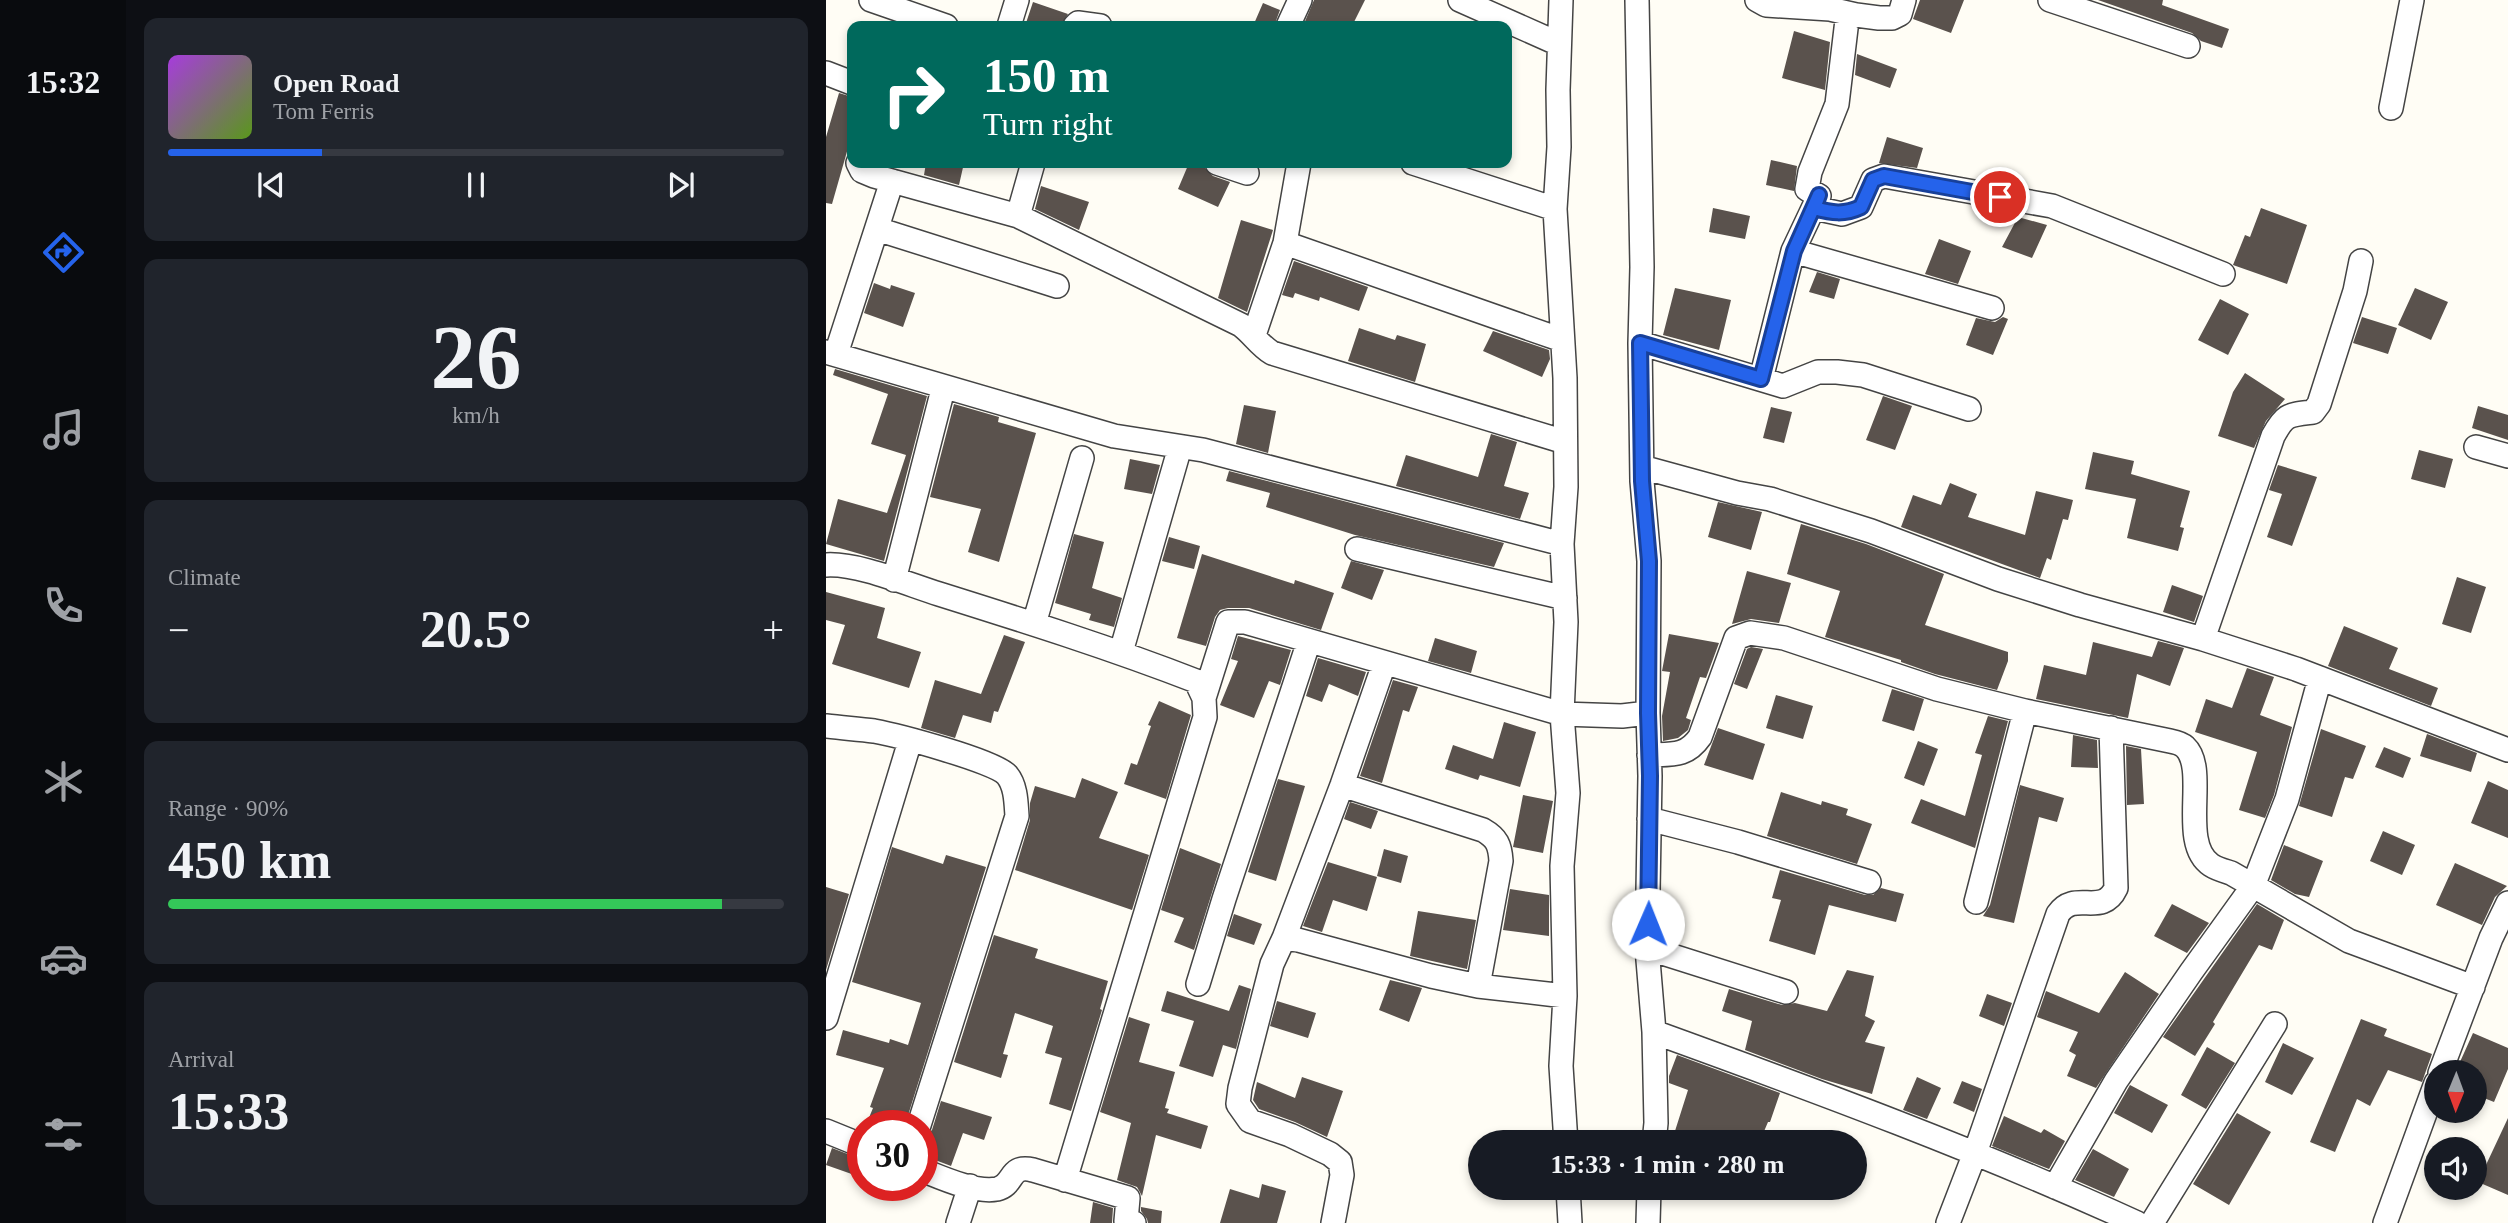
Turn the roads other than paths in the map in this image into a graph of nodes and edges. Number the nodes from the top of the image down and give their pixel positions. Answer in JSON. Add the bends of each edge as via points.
{"nodes":[{"id":1,"x":871,"y":0,"type":"edge"},
{"id":2,"x":1017,"y":0,"type":"edge"},
{"id":3,"x":1300,"y":0,"type":"edge"},
{"id":4,"x":1460,"y":0,"type":"edge"},
{"id":5,"x":1561,"y":0,"type":"edge"},
{"id":6,"x":1637,"y":0,"type":"edge"},
{"id":7,"x":1757,"y":0,"type":"edge"},
{"id":8,"x":1905,"y":0,"type":"edge"},
{"id":9,"x":2050,"y":0,"type":"edge"},
{"id":10,"x":2412,"y":0,"type":"edge"},
{"id":11,"x":1856,"y":15,"type":"junction"},
{"id":12,"x":932,"y":21,"type":"edge"},
{"id":13,"x":1011,"y":21,"type":"edge"},
{"id":14,"x":1290,"y":21,"type":"edge"},
{"id":15,"x":1507,"y":21,"type":"edge"},
{"id":16,"x":1512,"y":23,"type":"edge"},
{"id":17,"x":1559,"y":44,"type":"junction"},
{"id":18,"x":2188,"y":46,"type":"dead end"},
{"id":19,"x":826,"y":73,"type":"edge"},
{"id":20,"x":847,"y":81,"type":"edge"},
{"id":21,"x":2391,"y":108,"type":"dead end"},
{"id":22,"x":860,"y":168,"type":"edge"},
{"id":23,"x":1031,"y":168,"type":"edge"},
{"id":24,"x":1232,"y":168,"type":"edge"},
{"id":25,"x":1297,"y":168,"type":"edge"},
{"id":26,"x":1428,"y":168,"type":"edge"},
{"id":27,"x":1247,"y":173,"type":"dead end"},
{"id":28,"x":892,"y":181,"type":"junction"},
{"id":29,"x":1819,"y":195,"type":"junction"},
{"id":30,"x":1555,"y":209,"type":"junction"},
{"id":31,"x":1018,"y":216,"type":"junction"},
{"id":32,"x":877,"y":229,"type":"junction"},
{"id":33,"x":1285,"y":243,"type":"junction"},
{"id":34,"x":1794,"y":251,"type":"junction"},
{"id":35,"x":2361,"y":261,"type":"dead end"},
{"id":36,"x":2222,"y":274,"type":"dead end"},
{"id":37,"x":1057,"y":286,"type":"dead end"},
{"id":38,"x":1992,"y":309,"type":"dead end"},
{"id":39,"x":1254,"y":335,"type":"junction"},
{"id":40,"x":1562,"y":340,"type":"junction"},
{"id":41,"x":1640,"y":343,"type":"junction"},
{"id":42,"x":831,"y":353,"type":"edge"},
{"id":43,"x":1761,"y":379,"type":"junction"},
{"id":44,"x":941,"y":397,"type":"dead end"},
{"id":45,"x":1969,"y":409,"type":"dead end"},
{"id":46,"x":1565,"y":442,"type":"junction"},
{"id":47,"x":1180,"y":447,"type":"junction"},
{"id":48,"x":2476,"y":447,"type":"dead end"},
{"id":49,"x":2508,"y":456,"type":"edge"},
{"id":50,"x":1082,"y":458,"type":"dead end"},
{"id":51,"x":1642,"y":467,"type":"junction"},
{"id":52,"x":1562,"y":544,"type":"junction"},
{"id":53,"x":1357,"y":549,"type":"dead end"},
{"id":54,"x":826,"y":565,"type":"edge"},
{"id":55,"x":894,"y":580,"type":"junction"},
{"id":56,"x":1565,"y":598,"type":"junction"},
{"id":57,"x":1034,"y":624,"type":"junction"},
{"id":58,"x":2203,"y":639,"type":"junction"},
{"id":59,"x":1309,"y":641,"type":"junction"},
{"id":60,"x":1121,"y":652,"type":"junction"},
{"id":61,"x":1384,"y":664,"type":"junction"},
{"id":62,"x":2320,"y":678,"type":"junction"},
{"id":63,"x":1204,"y":698,"type":"junction"},
{"id":64,"x":2025,"y":711,"type":"junction"},
{"id":65,"x":1648,"y":713,"type":"junction"},
{"id":66,"x":1568,"y":714,"type":"junction"},
{"id":67,"x":826,"y":726,"type":"edge"},
{"id":68,"x":2111,"y":728,"type":"junction"},
{"id":69,"x":910,"y":741,"type":"junction"},
{"id":70,"x":2508,"y":750,"type":"edge"},
{"id":71,"x":1649,"y":755,"type":"junction"},
{"id":72,"x":1342,"y":785,"type":"junction"},
{"id":73,"x":1650,"y":819,"type":"junction"},
{"id":74,"x":1869,"y":882,"type":"dead end"},
{"id":75,"x":2253,"y":886,"type":"junction"},
{"id":76,"x":1976,"y":902,"type":"dead end"},
{"id":77,"x":2508,"y":903,"type":"edge"},
{"id":78,"x":1284,"y":938,"type":"junction"},
{"id":79,"x":1647,"y":948,"type":"junction"},
{"id":80,"x":1198,"y":984,"type":"dead end"},
{"id":81,"x":1478,"y":986,"type":"junction"},
{"id":82,"x":2473,"y":987,"type":"junction"},
{"id":83,"x":1786,"y":992,"type":"dead end"},
{"id":84,"x":1565,"y":996,"type":"junction"},
{"id":85,"x":826,"y":1018,"type":"edge"},
{"id":86,"x":2276,"y":1024,"type":"dead end"},
{"id":87,"x":1654,"y":1032,"type":"junction"},
{"id":88,"x":2445,"y":1060,"type":"edge"},
{"id":89,"x":924,"y":1110,"type":"edge"},
{"id":90,"x":2424,"y":1116,"type":"edge"},
{"id":91,"x":1565,"y":1130,"type":"edge"},
{"id":92,"x":1655,"y":1130,"type":"edge"},
{"id":93,"x":826,"y":1133,"type":"edge"},
{"id":94,"x":847,"y":1140,"type":"edge"},
{"id":95,"x":1975,"y":1153,"type":"junction"},
{"id":96,"x":938,"y":1176,"type":"edge"},
{"id":97,"x":1065,"y":1180,"type":"junction"},
{"id":98,"x":970,"y":1186,"type":"junction"},
{"id":99,"x":2055,"y":1187,"type":"junction"},
{"id":100,"x":1569,"y":1200,"type":"edge"},
{"id":101,"x":1649,"y":1200,"type":"edge"},
{"id":102,"x":958,"y":1223,"type":"edge"},
{"id":103,"x":1134,"y":1223,"type":"edge"},
{"id":104,"x":1333,"y":1223,"type":"edge"},
{"id":105,"x":1570,"y":1223,"type":"edge"},
{"id":106,"x":1648,"y":1223,"type":"edge"},
{"id":107,"x":1948,"y":1223,"type":"edge"},
{"id":108,"x":2137,"y":1223,"type":"edge"},
{"id":109,"x":2152,"y":1223,"type":"edge"},
{"id":110,"x":2385,"y":1223,"type":"edge"}],
"edges":[{"from":1,"to":12,"type":"street"},
{"from":2,"to":13,"type":"street"},
{"from":3,"to":14,"type":"street"},
{"from":4,"to":15,"type":"street"},
{"from":5,"to":17,"type":"street"},
{"from":6,"to":41,"type":"street"},
{"from":7,"to":11,"type":"street","via":[[1766,5]]},
{"from":8,"to":11,"type":"street","via":[[1900,14],[1892,18]]},
{"from":9,"to":18,"type":"street"},
{"from":10,"to":21,"type":"street"},
{"from":11,"to":29,"type":"street","via":[[1847,20],[1837,104],[1810,172],[1807,189]]},
{"from":16,"to":17,"type":"street"},
{"from":17,"to":30,"type":"street"},
{"from":19,"to":20,"type":"street"},
{"from":22,"to":28,"type":"street"},
{"from":23,"to":31,"type":"street"},
{"from":24,"to":27,"type":"street"},
{"from":25,"to":33,"type":"street"},
{"from":26,"to":30,"type":"street"},
{"from":28,"to":31,"type":"street"},
{"from":28,"to":32,"type":"street"},
{"from":29,"to":34,"type":"street"},
{"from":29,"to":36,"type":"street","via":[[1814,208],[1851,212],[1861,207],[1873,180],[1884,176],[2052,206]]},
{"from":30,"to":40,"type":"street"},
{"from":31,"to":39,"type":"street"},
{"from":32,"to":37,"type":"street"},
{"from":32,"to":42,"type":"street"},
{"from":33,"to":39,"type":"street"},
{"from":33,"to":40,"type":"street"},
{"from":34,"to":38,"type":"street"},
{"from":34,"to":43,"type":"street"},
{"from":35,"to":58,"type":"street","via":[[2319,404],[2313,412],[2283,419],[2273,436]]},
{"from":39,"to":46,"type":"street","via":[[1259,346],[1272,353]]},
{"from":40,"to":46,"type":"street"},
{"from":41,"to":43,"type":"street"},
{"from":41,"to":51,"type":"street"},
{"from":42,"to":47,"type":"street","via":[[1114,436]]},
{"from":43,"to":45,"type":"street","via":[[1783,386],[1818,372],[1863,375]]},
{"from":44,"to":55,"type":"street"},
{"from":46,"to":52,"type":"street"},
{"from":47,"to":52,"type":"street"},
{"from":47,"to":60,"type":"street"},
{"from":48,"to":49,"type":"street"},
{"from":50,"to":57,"type":"street"},
{"from":51,"to":58,"type":"street","via":[[1781,502],[1998,579]]},
{"from":51,"to":65,"type":"street","via":[[1649,561]]},
{"from":52,"to":56,"type":"street"},
{"from":53,"to":56,"type":"street"},
{"from":54,"to":55,"type":"street","via":[[839,564]]},
{"from":55,"to":57,"type":"street"},
{"from":56,"to":66,"type":"street"},
{"from":57,"to":60,"type":"street"},
{"from":58,"to":62,"type":"street"},
{"from":59,"to":61,"type":"street"},
{"from":59,"to":63,"type":"street","via":[[1245,622],[1228,622]]},
{"from":59,"to":80,"type":"street"},
{"from":60,"to":63,"type":"street","via":[[1196,681]]},
{"from":61,"to":66,"type":"street"},
{"from":61,"to":72,"type":"street"},
{"from":62,"to":70,"type":"street"},
{"from":62,"to":75,"type":"street","via":[[2287,799]]},
{"from":63,"to":97,"type":"street","via":[[1205,717]]},
{"from":64,"to":68,"type":"street"},
{"from":64,"to":71,"type":"street","via":[[1937,689],[1784,638],[1750,633],[1736,638],[1692,748],[1677,754]]},
{"from":64,"to":76,"type":"street"},
{"from":65,"to":66,"type":"street"},
{"from":65,"to":71,"type":"street"},
{"from":66,"to":84,"type":"street","via":[[1562,866]]},
{"from":67,"to":69,"type":"street"},
{"from":68,"to":75,"type":"street","via":[[2185,746],[2193,760],[2196,839],[2201,855]]},
{"from":68,"to":95,"type":"street","via":[[2116,888],[2105,902],[2071,903],[2058,914]]},
{"from":69,"to":85,"type":"street"},
{"from":69,"to":89,"type":"street","via":[[1000,769],[1014,787],[1017,816]]},
{"from":71,"to":73,"type":"street"},
{"from":72,"to":78,"type":"street"},
{"from":72,"to":81,"type":"street","via":[[1496,837],[1501,861]]},
{"from":73,"to":74,"type":"street"},
{"from":73,"to":79,"type":"street"},
{"from":75,"to":82,"type":"street","via":[[2349,941]]},
{"from":75,"to":99,"type":"street","via":[[2116,1081]]},
{"from":77,"to":82,"type":"street"},
{"from":78,"to":81,"type":"street"},
{"from":78,"to":104,"type":"street","via":[[1272,964],[1238,1104],[1250,1121],[1340,1161],[1342,1175]]},
{"from":79,"to":83,"type":"street"},
{"from":79,"to":87,"type":"street"},
{"from":81,"to":84,"type":"street"},
{"from":82,"to":88,"type":"street"},
{"from":84,"to":91,"type":"street","via":[[1561,1066]]},
{"from":86,"to":109,"type":"street"},
{"from":87,"to":92,"type":"street"},
{"from":87,"to":95,"type":"street"},
{"from":90,"to":110,"type":"street"},
{"from":93,"to":94,"type":"street"},
{"from":95,"to":99,"type":"street"},
{"from":95,"to":107,"type":"street"},
{"from":96,"to":98,"type":"street"},
{"from":97,"to":98,"type":"street","via":[[1025,1168],[1016,1170],[998,1189]]},
{"from":97,"to":103,"type":"street","via":[[1128,1198],[1126,1221]]},
{"from":98,"to":102,"type":"street"},
{"from":99,"to":108,"type":"street"},
{"from":100,"to":105,"type":"street"},
{"from":101,"to":106,"type":"street"}]}
